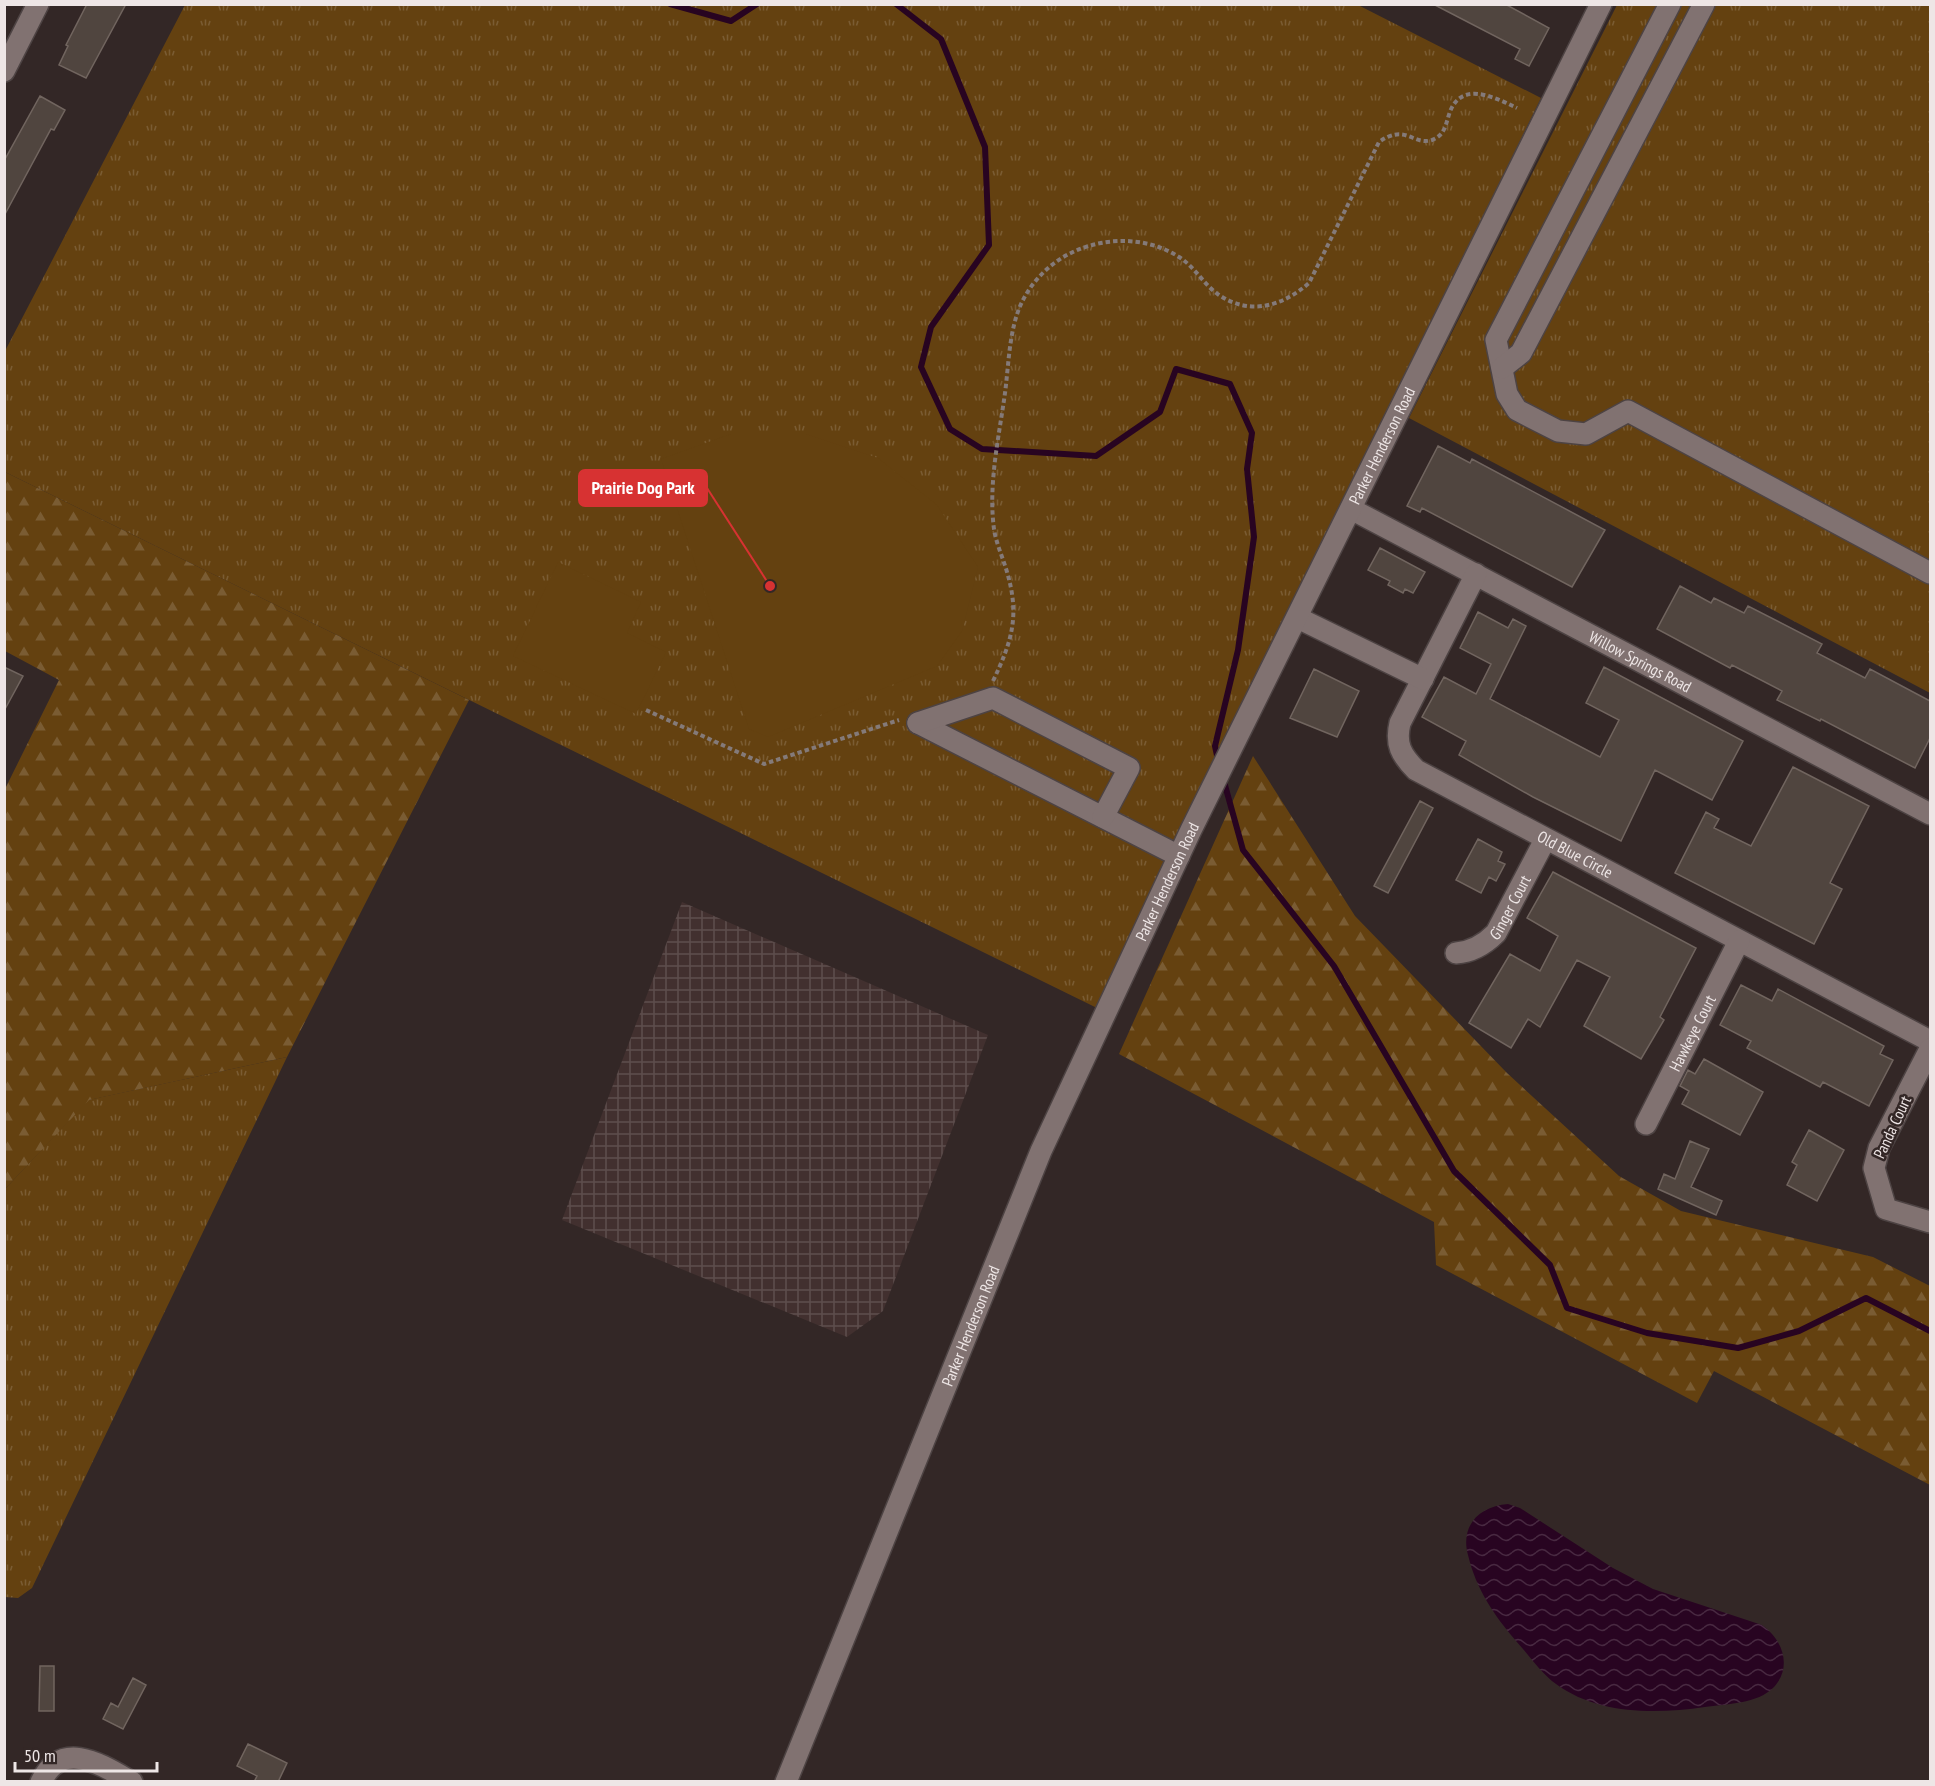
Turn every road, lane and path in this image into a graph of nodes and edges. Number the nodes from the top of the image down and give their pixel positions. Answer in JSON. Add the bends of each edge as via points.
{"nodes":[{"id":1,"x":39,"y":4,"type":"edge"},
{"id":2,"x":1601,"y":4,"type":"edge"},
{"id":3,"x":1670,"y":4,"type":"edge"},
{"id":4,"x":1704,"y":4,"type":"edge"},
{"id":5,"x":4,"y":71,"type":"edge"},
{"id":6,"x":1517,"y":108,"type":"dead end"},
{"id":7,"x":1502,"y":368,"type":"junction"},
{"id":8,"x":1351,"y":509,"type":"junction"},
{"id":9,"x":1930,"y":573,"type":"edge"},
{"id":10,"x":1476,"y":574,"type":"junction"},
{"id":11,"x":1298,"y":618,"type":"junction"},
{"id":12,"x":1423,"y":679,"type":"junction"},
{"id":13,"x":988,"y":689,"type":"dead end"},
{"id":14,"x":646,"y":710,"type":"dead end"},
{"id":15,"x":901,"y":720,"type":"dead end"},
{"id":16,"x":1930,"y":814,"type":"edge"},
{"id":17,"x":1103,"y":817,"type":"junction"},
{"id":18,"x":1545,"y":840,"type":"junction"},
{"id":19,"x":1179,"y":856,"type":"junction"},
{"id":20,"x":1739,"y":941,"type":"junction"},
{"id":21,"x":1456,"y":953,"type":"dead end"},
{"id":22,"x":1930,"y":1041,"type":"edge"},
{"id":23,"x":1930,"y":1049,"type":"edge"},
{"id":24,"x":1646,"y":1124,"type":"dead end"},
{"id":25,"x":1930,"y":1222,"type":"edge"},
{"id":26,"x":44,"y":1775,"type":"edge"},
{"id":27,"x":132,"y":1782,"type":"edge"},
{"id":28,"x":786,"y":1782,"type":"edge"}],
"edges":[{"from":1,"to":5,"type":"street"},
{"from":2,"to":8,"type":"street","name":"Parker Henderson Road"},
{"from":3,"to":7,"type":"street","via":[[1496,340]]},
{"from":4,"to":7,"type":"street","via":[[1521,353]]},
{"from":6,"to":13,"type":"path","via":[[1485,93],[1475,93],[1456,102],[1444,130],[1434,139],[1396,134],[1379,142],[1309,283],[1275,305],[1255,308],[1235,304],[1217,294],[1180,257],[1150,243],[1117,240],[1085,246],[1060,258],[1038,277],[1014,327],[995,469],[994,530],[1015,600],[1008,649]]},
{"from":7,"to":9,"type":"street","via":[[1507,394],[1517,410],[1558,431],[1586,434],[1628,411]]},
{"from":8,"to":10,"type":"street","name":"Willow Springs Road"},
{"from":8,"to":11,"type":"street","name":"Parker Henderson Road"},
{"from":10,"to":12,"type":"street","name":"Old Blue Circle"},
{"from":10,"to":16,"type":"street","name":"Willow Springs Road"},
{"from":11,"to":12,"type":"street"},
{"from":11,"to":19,"type":"street","name":"Parker Henderson Road"},
{"from":12,"to":18,"type":"street","name":"Old Blue Circle","via":[[1396,738],[1403,757],[1416,770]]},
{"from":14,"to":15,"type":"path","via":[[764,764]]},
{"from":17,"to":17,"type":"street","via":[[958,743],[918,723],[993,698],[1129,768]]},
{"from":17,"to":19,"type":"street"},
{"from":18,"to":20,"type":"street","name":"Old Blue Circle"},
{"from":18,"to":21,"type":"street","name":"Ginger Court","via":[[1496,933],[1487,942]]},
{"from":19,"to":28,"type":"street","name":"Parker Henderson Road","via":[[1041,1150]]},
{"from":20,"to":22,"type":"street","name":"Old Blue Circle"},
{"from":20,"to":24,"type":"street","name":"Hawkeye Court"},
{"from":23,"to":25,"type":"street","name":"Panda Court","via":[[1879,1148],[1874,1168],[1886,1209]]},
{"from":26,"to":27,"type":"street","via":[[68,1758],[90,1759]]}]}
